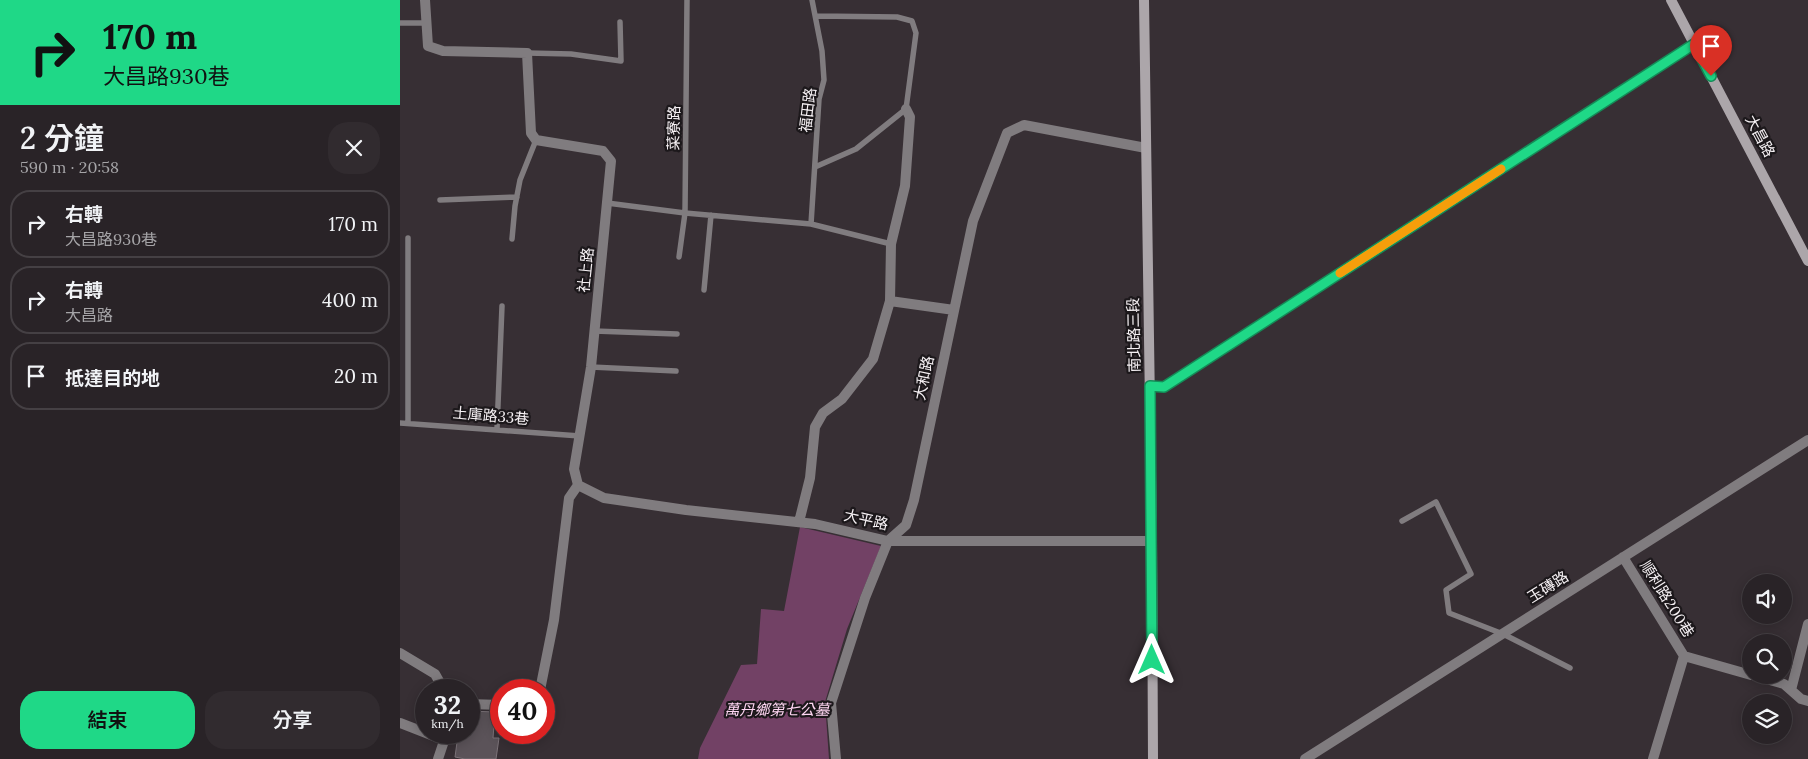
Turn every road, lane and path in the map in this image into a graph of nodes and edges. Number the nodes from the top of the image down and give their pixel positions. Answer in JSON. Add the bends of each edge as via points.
{"nodes":[{"id":1,"x":426,"y":0,"type":"edge"},
{"id":2,"x":687,"y":0,"type":"edge"},
{"id":3,"x":812,"y":0,"type":"edge"},
{"id":4,"x":1144,"y":0,"type":"edge"},
{"id":5,"x":1671,"y":0,"type":"edge"},
{"id":6,"x":816,"y":16,"type":"junction"},
{"id":7,"x":620,"y":22,"type":"dead end"},
{"id":8,"x":400,"y":23,"type":"edge"},
{"id":9,"x":426,"y":23,"type":"junction"},
{"id":10,"x":1694,"y":44,"type":"junction"},
{"id":11,"x":527,"y":53,"type":"junction"},
{"id":12,"x":906,"y":108,"type":"junction"},
{"id":13,"x":536,"y":140,"type":"junction"},
{"id":14,"x":1146,"y":148,"type":"junction"},
{"id":15,"x":815,"y":166,"type":"junction"},
{"id":16,"x":516,"y":197,"type":"junction"},
{"id":17,"x":440,"y":200,"type":"dead end"},
{"id":18,"x":608,"y":203,"type":"junction"},
{"id":19,"x":685,"y":213,"type":"junction"},
{"id":20,"x":711,"y":215,"type":"junction"},
{"id":21,"x":811,"y":224,"type":"junction"},
{"id":22,"x":408,"y":238,"type":"dead end"},
{"id":23,"x":512,"y":239,"type":"dead end"},
{"id":24,"x":892,"y":244,"type":"junction"},
{"id":25,"x":679,"y":257,"type":"dead end"},
{"id":26,"x":1808,"y":261,"type":"edge"},
{"id":27,"x":704,"y":290,"type":"dead end"},
{"id":28,"x":890,"y":301,"type":"junction"},
{"id":29,"x":502,"y":306,"type":"dead end"},
{"id":30,"x":954,"y":310,"type":"junction"},
{"id":31,"x":594,"y":331,"type":"junction"},
{"id":32,"x":677,"y":334,"type":"dead end"},
{"id":33,"x":591,"y":367,"type":"junction"},
{"id":34,"x":676,"y":371,"type":"dead end"},
{"id":35,"x":1150,"y":386,"type":"junction"},
{"id":36,"x":408,"y":422,"type":"junction"},
{"id":37,"x":400,"y":423,"type":"edge"},
{"id":38,"x":497,"y":429,"type":"junction"},
{"id":39,"x":580,"y":436,"type":"junction"},
{"id":40,"x":1808,"y":440,"type":"edge"},
{"id":41,"x":578,"y":485,"type":"junction"},
{"id":42,"x":799,"y":522,"type":"junction"},
{"id":43,"x":1402,"y":522,"type":"dead end"},
{"id":44,"x":1152,"y":541,"type":"junction"},
{"id":45,"x":888,"y":542,"type":"junction"},
{"id":46,"x":1623,"y":557,"type":"junction"},
{"id":47,"x":1808,"y":624,"type":"edge"},
{"id":48,"x":1503,"y":634,"type":"junction"},
{"id":49,"x":400,"y":653,"type":"edge"},
{"id":50,"x":1684,"y":656,"type":"junction"},
{"id":51,"x":1570,"y":668,"type":"dead end"},
{"id":52,"x":1742,"y":672,"type":"edge"},
{"id":53,"x":438,"y":679,"type":"edge"},
{"id":54,"x":542,"y":679,"type":"edge"},
{"id":55,"x":1784,"y":684,"type":"edge"},
{"id":56,"x":1791,"y":690,"type":"junction"},
{"id":57,"x":1808,"y":701,"type":"edge"},
{"id":58,"x":400,"y":724,"type":"edge"},
{"id":59,"x":415,"y":728,"type":"edge"},
{"id":60,"x":443,"y":744,"type":"edge"},
{"id":61,"x":438,"y":759,"type":"edge"},
{"id":62,"x":836,"y":759,"type":"edge"},
{"id":63,"x":1153,"y":759,"type":"edge"},
{"id":64,"x":1305,"y":759,"type":"edge"},
{"id":65,"x":1652,"y":759,"type":"edge"}],
"edges":[{"from":1,"to":9,"type":"street"},
{"from":2,"to":19,"type":"lane","name":"菜寮路"},
{"from":3,"to":6,"type":"lane","name":"福田路"},
{"from":4,"to":14,"type":"street","name":"南北路三段"},
{"from":5,"to":10,"type":"street","name":"大昌路"},
{"from":6,"to":12,"type":"lane","via":[[897,16],[912,22],[916,33]]},
{"from":6,"to":15,"type":"lane","name":"福田路","via":[[824,80],[819,99]]},
{"from":7,"to":11,"type":"lane","via":[[621,61],[571,54]]},
{"from":8,"to":9,"type":"lane"},
{"from":9,"to":11,"type":"street","via":[[428,46],[443,51]]},
{"from":10,"to":26,"type":"street","name":"大昌路"},
{"from":10,"to":35,"type":"street","via":[[1164,387]]},
{"from":11,"to":13,"type":"street","via":[[531,133]]},
{"from":12,"to":15,"type":"lane","via":[[856,149]]},
{"from":12,"to":24,"type":"street","via":[[910,117],[905,186]]},
{"from":13,"to":16,"type":"lane"},
{"from":13,"to":18,"type":"street","name":"社上路","via":[[603,151],[611,161]]},
{"from":14,"to":30,"type":"street","name":"大和路","via":[[1024,125],[1007,133],[973,221]]},
{"from":14,"to":35,"type":"street","name":"南北路三段"},
{"from":15,"to":21,"type":"lane","name":"福田路"},
{"from":16,"to":17,"type":"lane"},
{"from":16,"to":23,"type":"lane"},
{"from":18,"to":19,"type":"lane"},
{"from":18,"to":31,"type":"street","name":"社上路"},
{"from":19,"to":20,"type":"lane"},
{"from":19,"to":25,"type":"lane","name":"菜寮路"},
{"from":20,"to":21,"type":"lane"},
{"from":20,"to":27,"type":"lane"},
{"from":21,"to":24,"type":"lane"},
{"from":22,"to":36,"type":"lane"},
{"from":24,"to":28,"type":"street"},
{"from":28,"to":30,"type":"street"},
{"from":28,"to":42,"type":"street","via":[[873,359],[842,399],[823,413],[815,427],[810,478]]},
{"from":29,"to":38,"type":"lane"},
{"from":30,"to":45,"type":"street","name":"大和路","via":[[914,500],[906,525]]},
{"from":31,"to":32,"type":"lane"},
{"from":31,"to":33,"type":"street","name":"社上路"},
{"from":33,"to":34,"type":"lane"},
{"from":33,"to":39,"type":"street","name":"社上路"},
{"from":35,"to":44,"type":"street","name":"南北路三段"},
{"from":36,"to":37,"type":"lane","name":"土庫路33巷"},
{"from":36,"to":38,"type":"lane","name":"土庫路33巷"},
{"from":38,"to":39,"type":"lane","name":"土庫路33巷"},
{"from":39,"to":41,"type":"street","name":"社上路","via":[[574,469]]},
{"from":40,"to":46,"type":"street","name":"玉磚路"},
{"from":41,"to":42,"type":"street","name":"大平路","via":[[604,498]]},
{"from":41,"to":54,"type":"street","via":[[569,498],[554,620]]},
{"from":42,"to":45,"type":"street","name":"大平路"},
{"from":43,"to":48,"type":"lane","via":[[1436,502],[1471,574],[1446,590],[1449,613]]},
{"from":44,"to":45,"type":"street","name":"大平路"},
{"from":44,"to":63,"type":"street","name":"南北路三段"},
{"from":45,"to":62,"type":"street","name":"大和路","via":[[865,598],[831,703]]},
{"from":46,"to":48,"type":"street","name":"玉磚路"},
{"from":46,"to":50,"type":"street","name":"順利路200巷"},
{"from":47,"to":56,"type":"street"},
{"from":48,"to":51,"type":"lane"},
{"from":48,"to":64,"type":"street","name":"玉磚路"},
{"from":49,"to":53,"type":"street","via":[[435,674]]},
{"from":50,"to":52,"type":"street","name":"順利路200巷"},
{"from":50,"to":65,"type":"street","name":"順利路200巷"},
{"from":55,"to":56,"type":"street","name":"順利路200巷"},
{"from":56,"to":57,"type":"street","name":"順利路200巷"},
{"from":58,"to":59,"type":"street"},
{"from":60,"to":61,"type":"street"}]}
